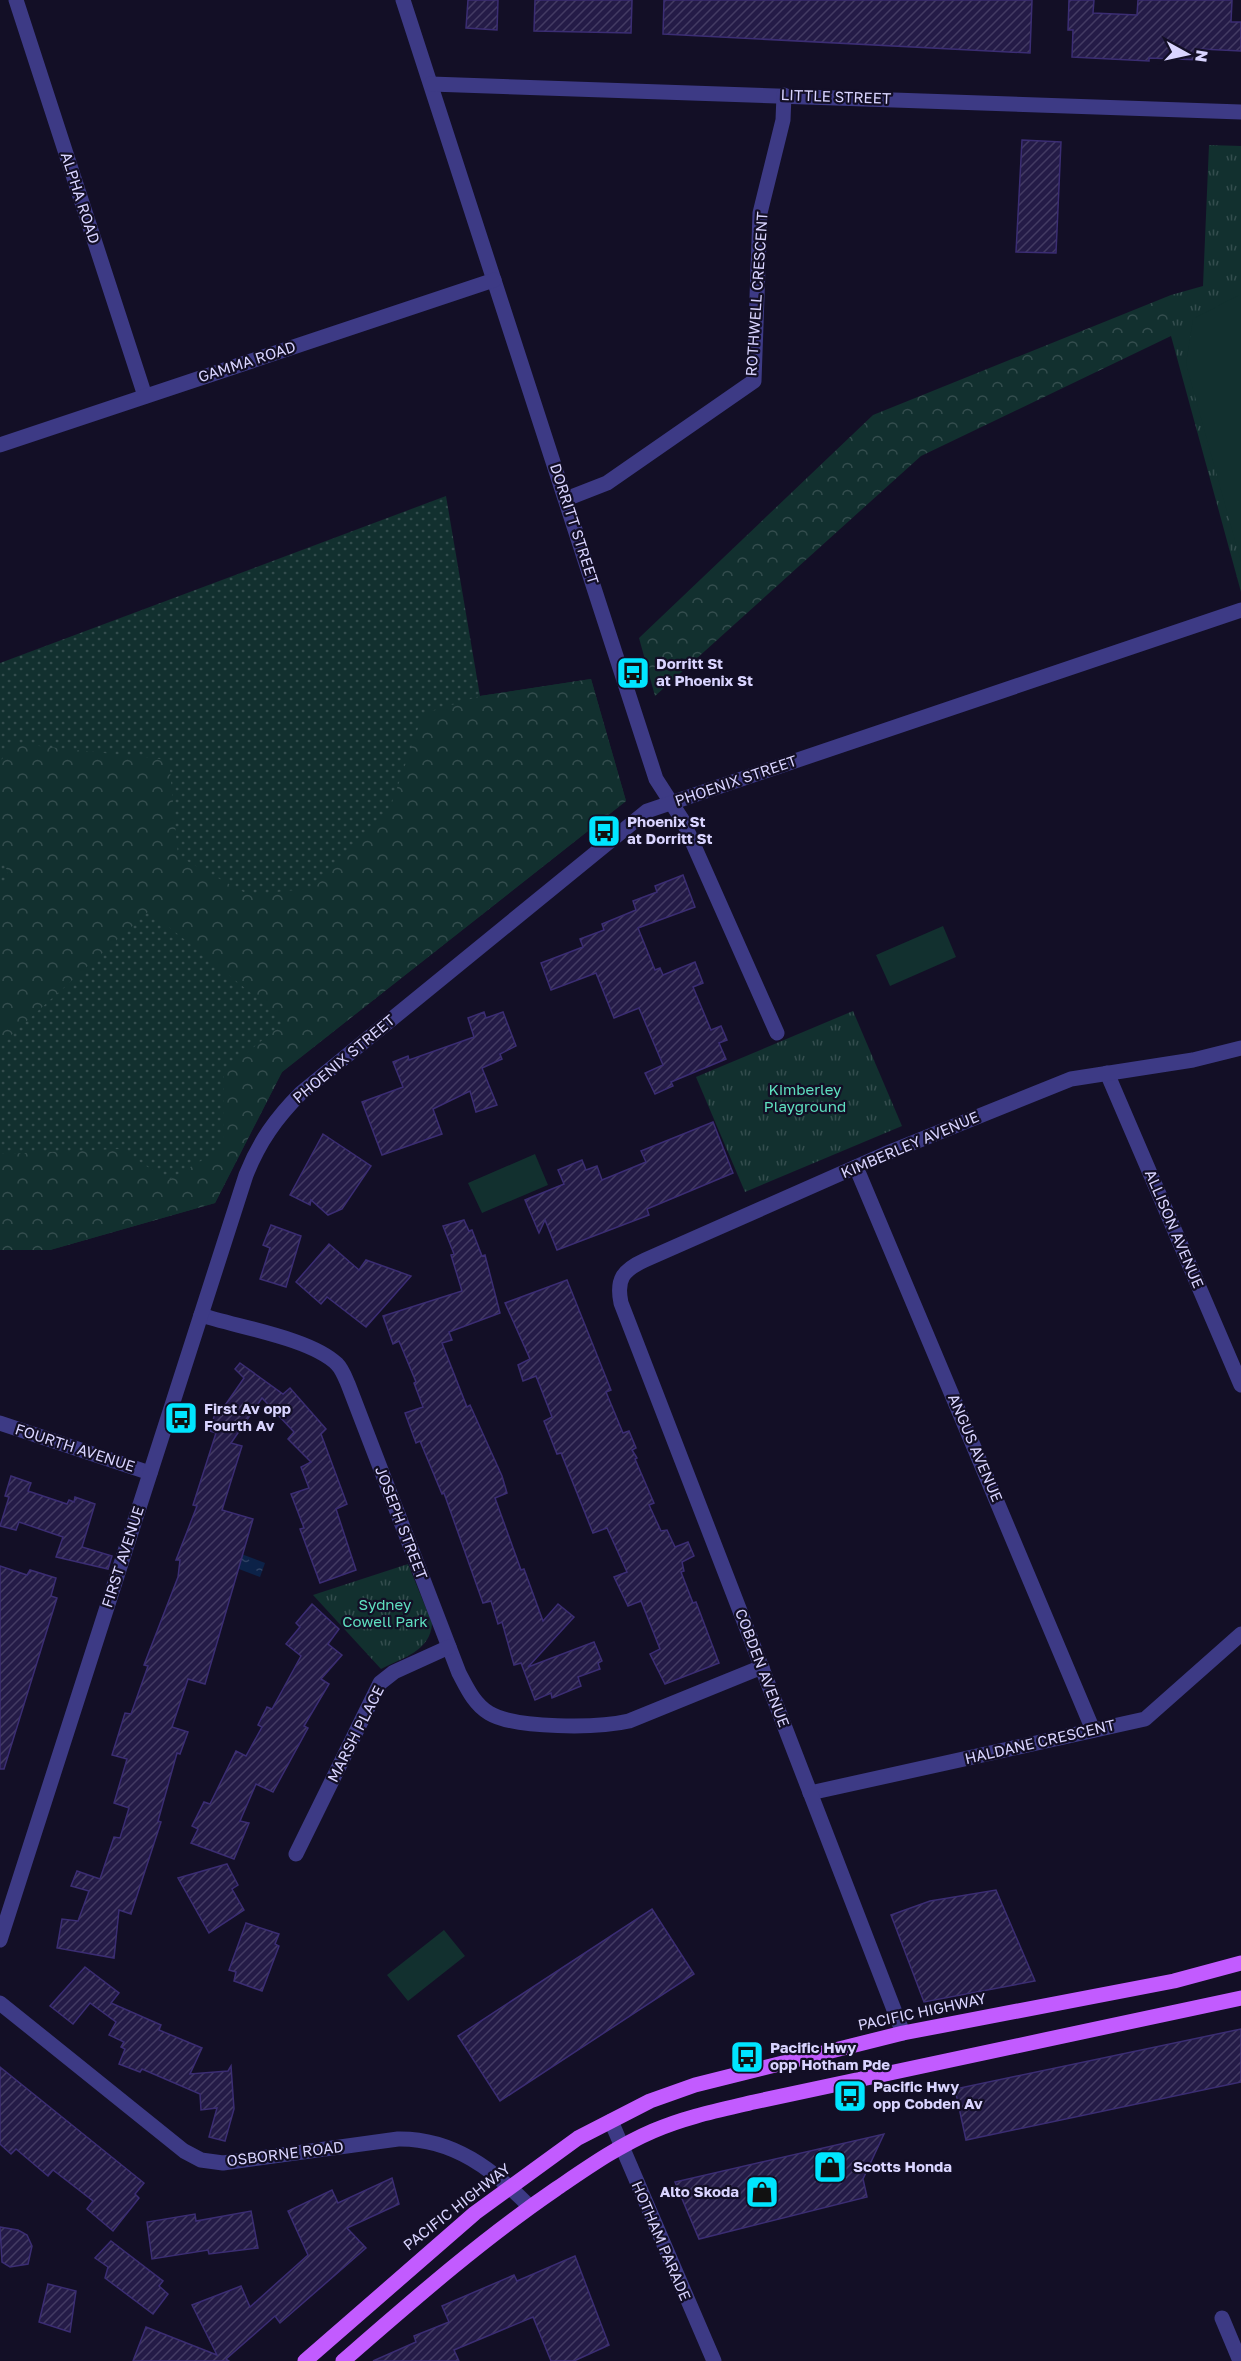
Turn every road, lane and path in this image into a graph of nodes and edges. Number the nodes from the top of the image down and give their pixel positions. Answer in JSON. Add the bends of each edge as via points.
{"nodes":[{"id":1,"x":16,"y":0,"type":"edge"},
{"id":2,"x":404,"y":0,"type":"edge"},
{"id":3,"x":431,"y":84,"type":"junction"},
{"id":4,"x":784,"y":95,"type":"junction"},
{"id":5,"x":1241,"y":112,"type":"edge"},
{"id":6,"x":494,"y":280,"type":"junction"},
{"id":7,"x":145,"y":396,"type":"junction"},
{"id":8,"x":0,"y":445,"type":"edge"},
{"id":9,"x":566,"y":499,"type":"junction"},
{"id":10,"x":1241,"y":610,"type":"edge"},
{"id":11,"x":669,"y":803,"type":"junction"},
{"id":12,"x":777,"y":1033,"type":"dead end"},
{"id":13,"x":1241,"y":1048,"type":"edge"},
{"id":14,"x":1107,"y":1073,"type":"junction"},
{"id":15,"x":856,"y":1167,"type":"junction"},
{"id":16,"x":246,"y":1174,"type":"joint"},
{"id":17,"x":621,"y":1303,"type":"joint"},
{"id":18,"x":201,"y":1315,"type":"junction"},
{"id":19,"x":1241,"y":1385,"type":"edge"},
{"id":20,"x":0,"y":1423,"type":"edge"},
{"id":21,"x":150,"y":1473,"type":"junction"},
{"id":22,"x":1241,"y":1634,"type":"edge"},
{"id":23,"x":449,"y":1647,"type":"junction"},
{"id":24,"x":762,"y":1667,"type":"junction"},
{"id":25,"x":1093,"y":1730,"type":"junction"},
{"id":26,"x":810,"y":1793,"type":"junction"},
{"id":27,"x":296,"y":1854,"type":"dead end"},
{"id":28,"x":0,"y":1940,"type":"edge"},
{"id":29,"x":1241,"y":1962,"type":"edge"},
{"id":30,"x":1241,"y":1998,"type":"edge"},
{"id":31,"x":0,"y":2004,"type":"edge"},
{"id":32,"x":903,"y":2033,"type":"junction"},
{"id":33,"x":610,"y":2121,"type":"junction"},
{"id":34,"x":621,"y":2147,"type":"junction"},
{"id":35,"x":511,"y":2187,"type":"junction"},
{"id":36,"x":530,"y":2207,"type":"junction"},
{"id":37,"x":1222,"y":2318,"type":"dead end"},
{"id":38,"x":305,"y":2361,"type":"edge"},
{"id":39,"x":343,"y":2361,"type":"edge"},
{"id":40,"x":714,"y":2361,"type":"edge"},
{"id":41,"x":1240,"y":2361,"type":"edge"}],
"edges":[{"from":1,"to":7,"type":"street","name":"ALPHA ROAD"},
{"from":2,"to":3,"type":"street","name":"DORRITT STREET"},
{"from":3,"to":4,"type":"street","name":"LITTLE STREET"},
{"from":3,"to":6,"type":"street","name":"DORRITT STREET"},
{"from":4,"to":5,"type":"street","name":"LITTLE STREET"},
{"from":4,"to":9,"type":"street","name":"ROTHWELL CRESCENT","via":[[783,120],[760,213],[754,381],[606,483]]},
{"from":6,"to":7,"type":"street","name":"GAMMA ROAD"},
{"from":6,"to":9,"type":"street","name":"DORRITT STREET"},
{"from":7,"to":8,"type":"street","name":"GAMMA ROAD"},
{"from":9,"to":11,"type":"street","name":"DORRITT STREET","via":[[650,764]]},
{"from":10,"to":11,"type":"street","name":"PHOENIX STREET"},
{"from":11,"to":12,"type":"street","name":"DORRITT STREET","via":[[683,821]]},
{"from":11,"to":16,"type":"street","name":"PHOENIX STREET","via":[[647,811],[604,844],[301,1093],[267,1131]]},
{"from":13,"to":14,"type":"street","name":"KIMBERLEY AVENUE"},
{"from":14,"to":15,"type":"street","name":"KIMBERLEY AVENUE","via":[[1071,1079]]},
{"from":14,"to":19,"type":"street","name":"ALLISON AVENUE"},
{"from":15,"to":17,"type":"street","name":"KIMBERLEY AVENUE","via":[[627,1269],[620,1277]]},
{"from":15,"to":25,"type":"street","name":"ANGUS AVENUE"},
{"from":16,"to":18,"type":"street","name":"FIRST AVENUE"},
{"from":17,"to":24,"type":"street","name":"COBDEN AVENUE"},
{"from":18,"to":21,"type":"street","name":"FIRST AVENUE"},
{"from":18,"to":23,"type":"street","name":"JOSEPH STREET","via":[[306,1345],[338,1365]]},
{"from":20,"to":21,"type":"street","name":"FOURTH AVENUE"},
{"from":21,"to":28,"type":"street","name":"FIRST AVENUE"},
{"from":22,"to":25,"type":"street","name":"HALDANE CRESCENT","via":[[1145,1719]]},
{"from":23,"to":24,"type":"street","name":"JOSEPH STREET","via":[[471,1697],[482,1708],[501,1719],[531,1723],[621,1723]]},
{"from":23,"to":27,"type":"street","name":"MARSH PLACE","via":[[394,1672],[380,1683]]},
{"from":24,"to":26,"type":"street","name":"COBDEN AVENUE"},
{"from":25,"to":26,"type":"street","name":"HALDANE CRESCENT"},
{"from":26,"to":32,"type":"street","name":"COBDEN AVENUE"},
{"from":29,"to":32,"type":"main road","name":"PACIFIC HIGHWAY","via":[[1174,1981]]},
{"from":30,"to":34,"type":"main road","via":[[683,2119]]},
{"from":31,"to":35,"type":"street","name":"OSBORNE ROAD","via":[[158,2132],[201,2160],[223,2163],[426,2140],[471,2157]]},
{"from":32,"to":33,"type":"main road","name":"PACIFIC HIGHWAY","via":[[695,2085]]},
{"from":33,"to":34,"type":"street","name":"HOTHAM PARADE"},
{"from":33,"to":35,"type":"main road","name":"PACIFIC HIGHWAY","via":[[578,2138]]},
{"from":34,"to":36,"type":"main road"},
{"from":34,"to":40,"type":"street","name":"HOTHAM PARADE"},
{"from":35,"to":36,"type":"street","name":"OSBORNE ROAD"},
{"from":35,"to":38,"type":"main road","name":"PACIFIC HIGHWAY","via":[[393,2282]]},
{"from":36,"to":39,"type":"main road","via":[[447,2270]]},
{"from":37,"to":41,"type":"street"}]}
